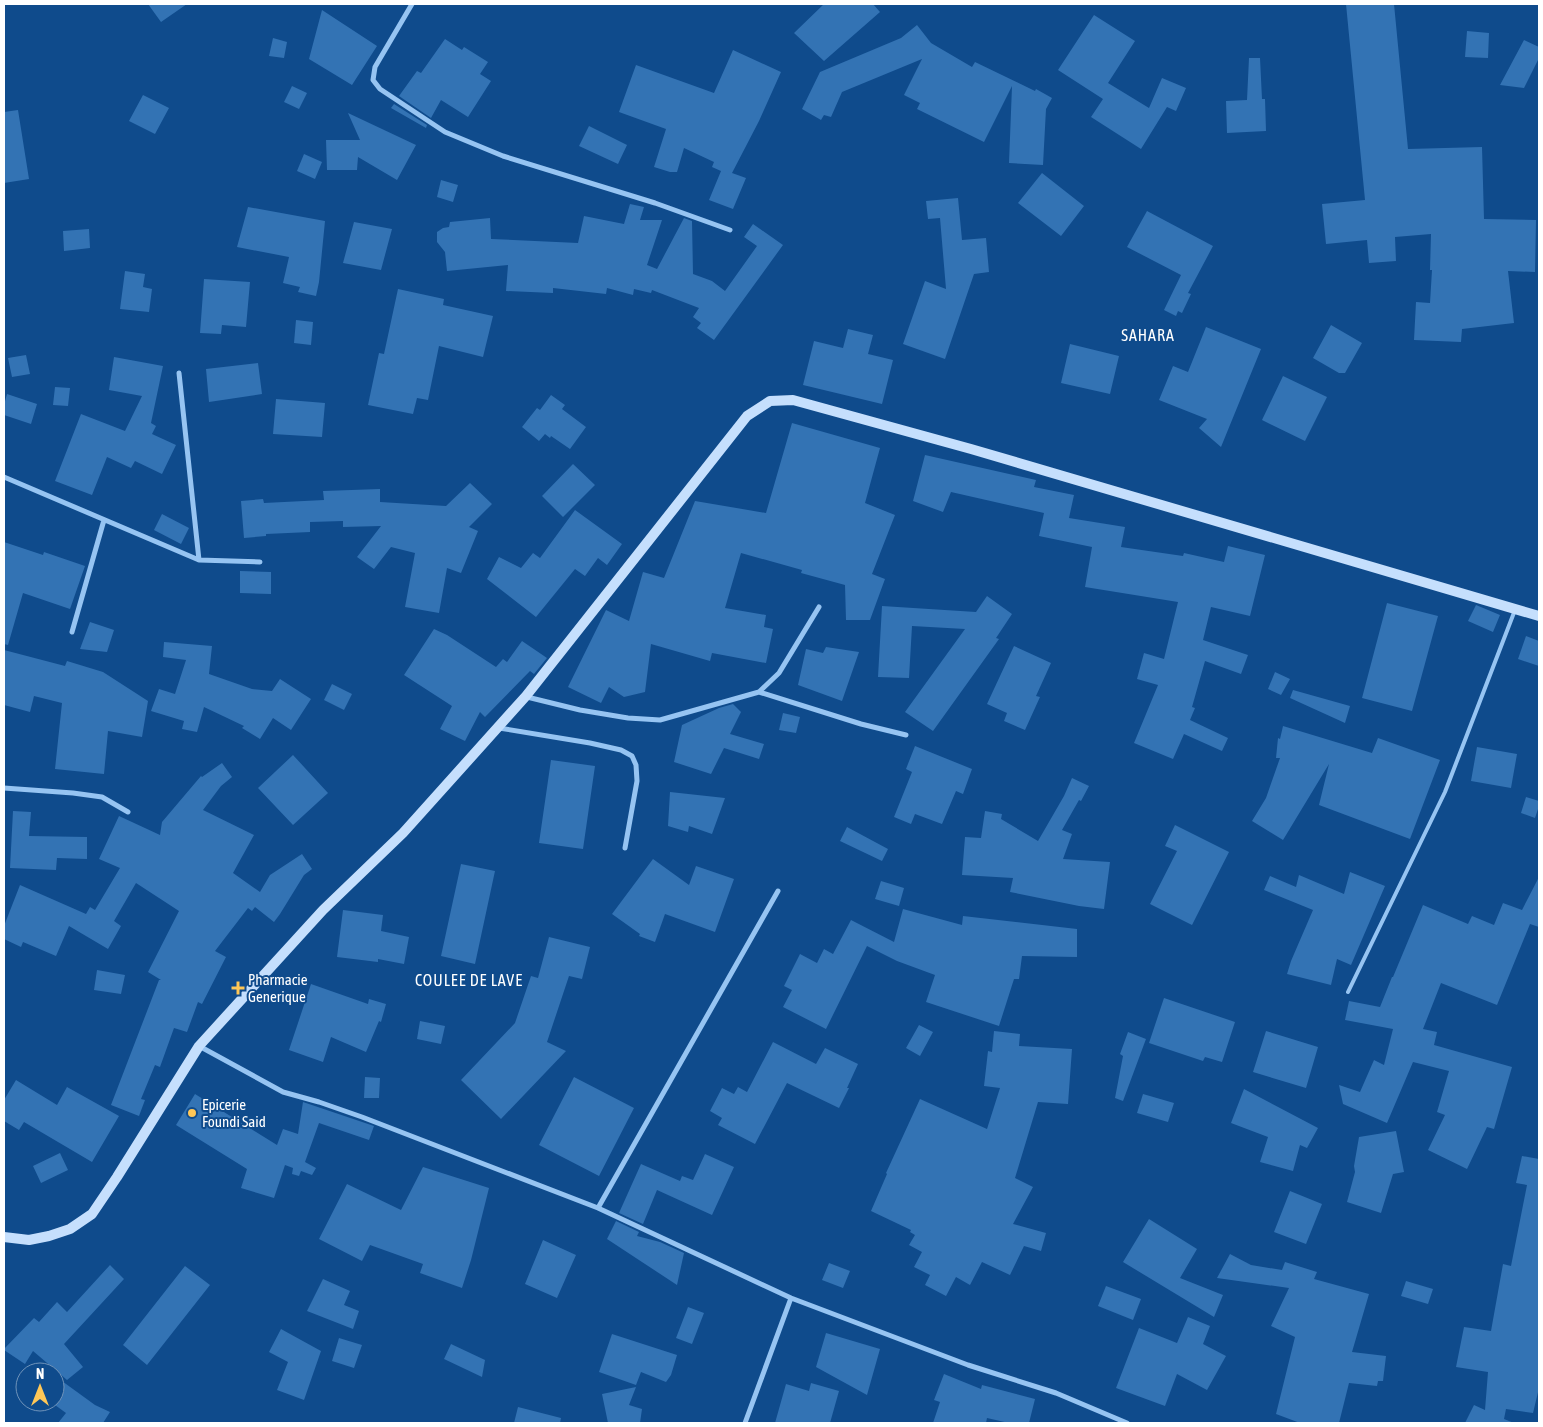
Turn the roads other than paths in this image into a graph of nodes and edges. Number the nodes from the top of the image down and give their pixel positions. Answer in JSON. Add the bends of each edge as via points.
{"nodes":[{"id":1,"x":412,"y":4,"type":"edge"},
{"id":2,"x":730,"y":230,"type":"dead end"},
{"id":3,"x":179,"y":373,"type":"dead end"},
{"id":4,"x":4,"y":477,"type":"edge"},
{"id":5,"x":104,"y":520,"type":"junction"},
{"id":6,"x":198,"y":560,"type":"junction"},
{"id":7,"x":260,"y":562,"type":"dead end"},
{"id":8,"x":819,"y":607,"type":"dead end"},
{"id":9,"x":1516,"y":609,"type":"junction"},
{"id":10,"x":1539,"y":616,"type":"edge"},
{"id":11,"x":72,"y":632,"type":"dead end"},
{"id":12,"x":759,"y":692,"type":"junction"},
{"id":13,"x":526,"y":696,"type":"junction"},
{"id":14,"x":499,"y":728,"type":"junction"},
{"id":15,"x":906,"y":735,"type":"dead end"},
{"id":16,"x":4,"y":788,"type":"edge"},
{"id":17,"x":128,"y":812,"type":"dead end"},
{"id":18,"x":625,"y":848,"type":"dead end"},
{"id":19,"x":778,"y":891,"type":"dead end"},
{"id":20,"x":1348,"y":992,"type":"dead end"},
{"id":21,"x":198,"y":1046,"type":"junction"},
{"id":22,"x":598,"y":1208,"type":"junction"},
{"id":23,"x":4,"y":1237,"type":"edge"},
{"id":24,"x":792,"y":1298,"type":"junction"},
{"id":25,"x":745,"y":1423,"type":"edge"},
{"id":26,"x":1127,"y":1423,"type":"edge"}],
"edges":[{"from":1,"to":2,"type":"street","via":[[375,67],[373,80],[380,89],[445,132],[503,156]]},
{"from":3,"to":6,"type":"street"},
{"from":4,"to":5,"type":"street"},
{"from":5,"to":6,"type":"street"},
{"from":5,"to":11,"type":"street"},
{"from":6,"to":7,"type":"street"},
{"from":8,"to":12,"type":"street","via":[[779,673]]},
{"from":9,"to":10,"type":"main road"},
{"from":9,"to":13,"type":"main road","via":[[953,444],[793,400],[770,401],[747,416]]},
{"from":9,"to":20,"type":"lane","via":[[1445,792]]},
{"from":12,"to":13,"type":"street","via":[[660,720],[580,710]]},
{"from":12,"to":15,"type":"street"},
{"from":13,"to":14,"type":"main road"},
{"from":14,"to":18,"type":"street","via":[[590,743],[632,756],[637,781]]},
{"from":14,"to":21,"type":"main road","via":[[403,833],[323,910]]},
{"from":16,"to":17,"type":"street","via":[[102,797]]},
{"from":19,"to":22,"type":"street"},
{"from":21,"to":22,"type":"street","via":[[283,1092],[354,1114]]},
{"from":21,"to":23,"type":"main road","via":[[92,1214],[70,1229],[49,1236],[29,1240]]},
{"from":22,"to":24,"type":"street"},
{"from":24,"to":25,"type":"street"},
{"from":24,"to":26,"type":"street"}]}
